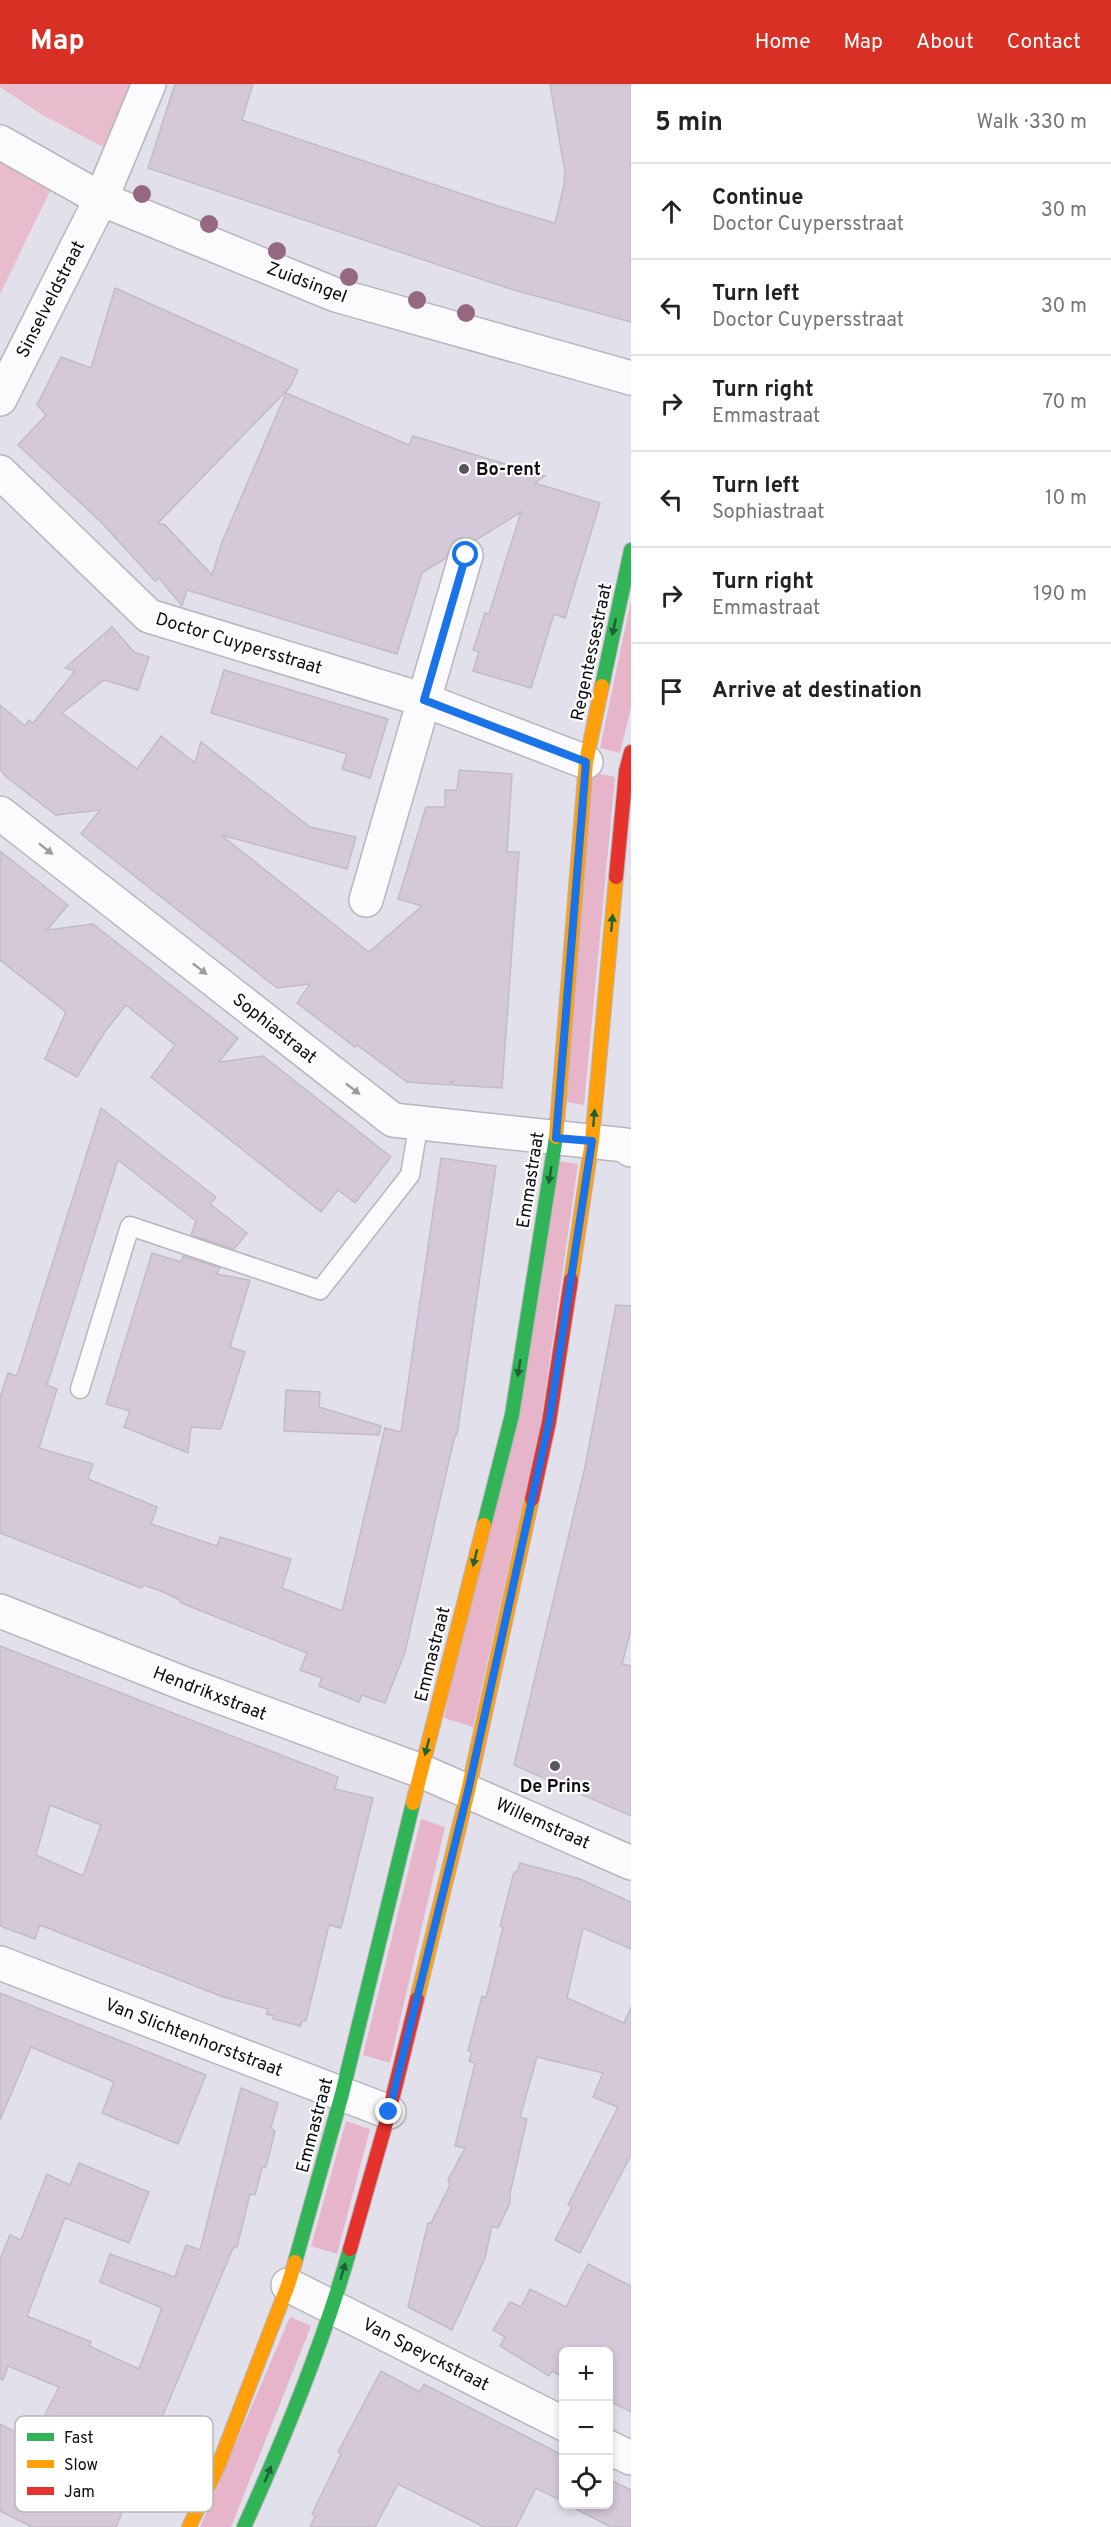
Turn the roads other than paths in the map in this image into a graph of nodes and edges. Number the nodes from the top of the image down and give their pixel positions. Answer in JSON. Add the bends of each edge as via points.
{"nodes":[{"id":1,"x":149,"y":84,"type":"edge"},
{"id":2,"x":0,"y":142,"type":"edge"},
{"id":3,"x":101,"y":199,"type":"junction"},
{"id":4,"x":631,"y":378,"type":"edge"},
{"id":5,"x":0,"y":399,"type":"edge"},
{"id":6,"x":0,"y":472,"type":"edge"},
{"id":7,"x":631,"y":550,"type":"edge"},
{"id":8,"x":466,"y":555,"type":"dead end"},
{"id":9,"x":424,"y":700,"type":"junction"},
{"id":10,"x":631,"y":752,"type":"edge"},
{"id":11,"x":606,"y":766,"type":"junction"},
{"id":12,"x":0,"y":813,"type":"edge"},
{"id":13,"x":366,"y":900,"type":"dead end"},
{"id":14,"x":419,"y":1122,"type":"junction"},
{"id":15,"x":556,"y":1138,"type":"junction"},
{"id":16,"x":592,"y":1141,"type":"junction"},
{"id":17,"x":631,"y":1150,"type":"edge"},
{"id":18,"x":80,"y":1389,"type":"dead end"},
{"id":19,"x":0,"y":1611,"type":"edge"},
{"id":20,"x":421,"y":1771,"type":"junction"},
{"id":21,"x":468,"y":1791,"type":"junction"},
{"id":22,"x":631,"y":1863,"type":"edge"},
{"id":23,"x":0,"y":1963,"type":"edge"},
{"id":24,"x":342,"y":2094,"type":"junction"},
{"id":25,"x":389,"y":2112,"type":"junction"},
{"id":26,"x":288,"y":2285,"type":"junction"},
{"id":27,"x":333,"y":2308,"type":"junction"},
{"id":28,"x":559,"y":2421,"type":"edge"},
{"id":29,"x":613,"y":2449,"type":"edge"},
{"id":30,"x":631,"y":2458,"type":"edge"},
{"id":31,"x":213,"y":2477,"type":"edge"},
{"id":32,"x":196,"y":2512,"type":"edge"},
{"id":33,"x":189,"y":2527,"type":"edge"},
{"id":34,"x":244,"y":2527,"type":"edge"}],
"edges":[{"from":1,"to":3,"type":"street","name":"Sinselveldstraat"},
{"from":2,"to":3,"type":"street","name":"Zuidsingel"},
{"from":3,"to":4,"type":"street","name":"Zuidsingel","via":[[336,295]]},
{"from":3,"to":5,"type":"street","name":"Sinselveldstraat"},
{"from":6,"to":9,"type":"street","name":"Doctor Cuypersstraat","via":[[149,616]]},
{"from":7,"to":11,"type":"street","name":"Regentessestraat","one_way":true},
{"from":8,"to":9,"type":"street"},
{"from":9,"to":11,"type":"street","name":"Doctor Cuypersstraat"},
{"from":9,"to":13,"type":"street"},
{"from":10,"to":11,"type":"street"},
{"from":11,"to":15,"type":"street","name":"Emmastraat"},
{"from":16,"to":11,"type":"street","one_way":true},
{"from":12,"to":14,"type":"street","name":"Sophiastraat","one_way":true,"via":[[393,1120]]},
{"from":14,"to":15,"type":"street","name":"Sophiastraat"},
{"from":14,"to":18,"type":"lane","via":[[410,1175],[320,1290],[130,1226]]},
{"from":15,"to":16,"type":"street","name":"Sophiastraat"},
{"from":15,"to":20,"type":"street","name":"Emmastraat","one_way":true,"via":[[512,1414]]},
{"from":16,"to":17,"type":"street","name":"Sophiastraat","via":[[625,1145]]},
{"from":16,"to":21,"type":"street","via":[[549,1422]]},
{"from":19,"to":20,"type":"street","name":"Hendrikxstraat"},
{"from":20,"to":21,"type":"street","name":"Willemstraat"},
{"from":20,"to":24,"type":"street","name":"Emmastraat"},
{"from":21,"to":22,"type":"street","name":"Willemstraat"},
{"from":21,"to":25,"type":"street"},
{"from":23,"to":24,"type":"street","name":"Van Slichtenhorststraat"},
{"from":24,"to":25,"type":"street","name":"Van Slichtenhorststraat"},
{"from":24,"to":26,"type":"street","name":"Emmastraat"},
{"from":27,"to":25,"type":"street","one_way":true},
{"from":26,"to":27,"type":"street","name":"Van Speyckstraat"},
{"from":26,"to":31,"type":"street","name":"Emmastraat"},
{"from":27,"to":28,"type":"street","name":"Van Speyckstraat"},
{"from":34,"to":27,"type":"street","one_way":true},
{"from":29,"to":30,"type":"street"},
{"from":32,"to":33,"type":"street","name":"Emmastraat"}]}
